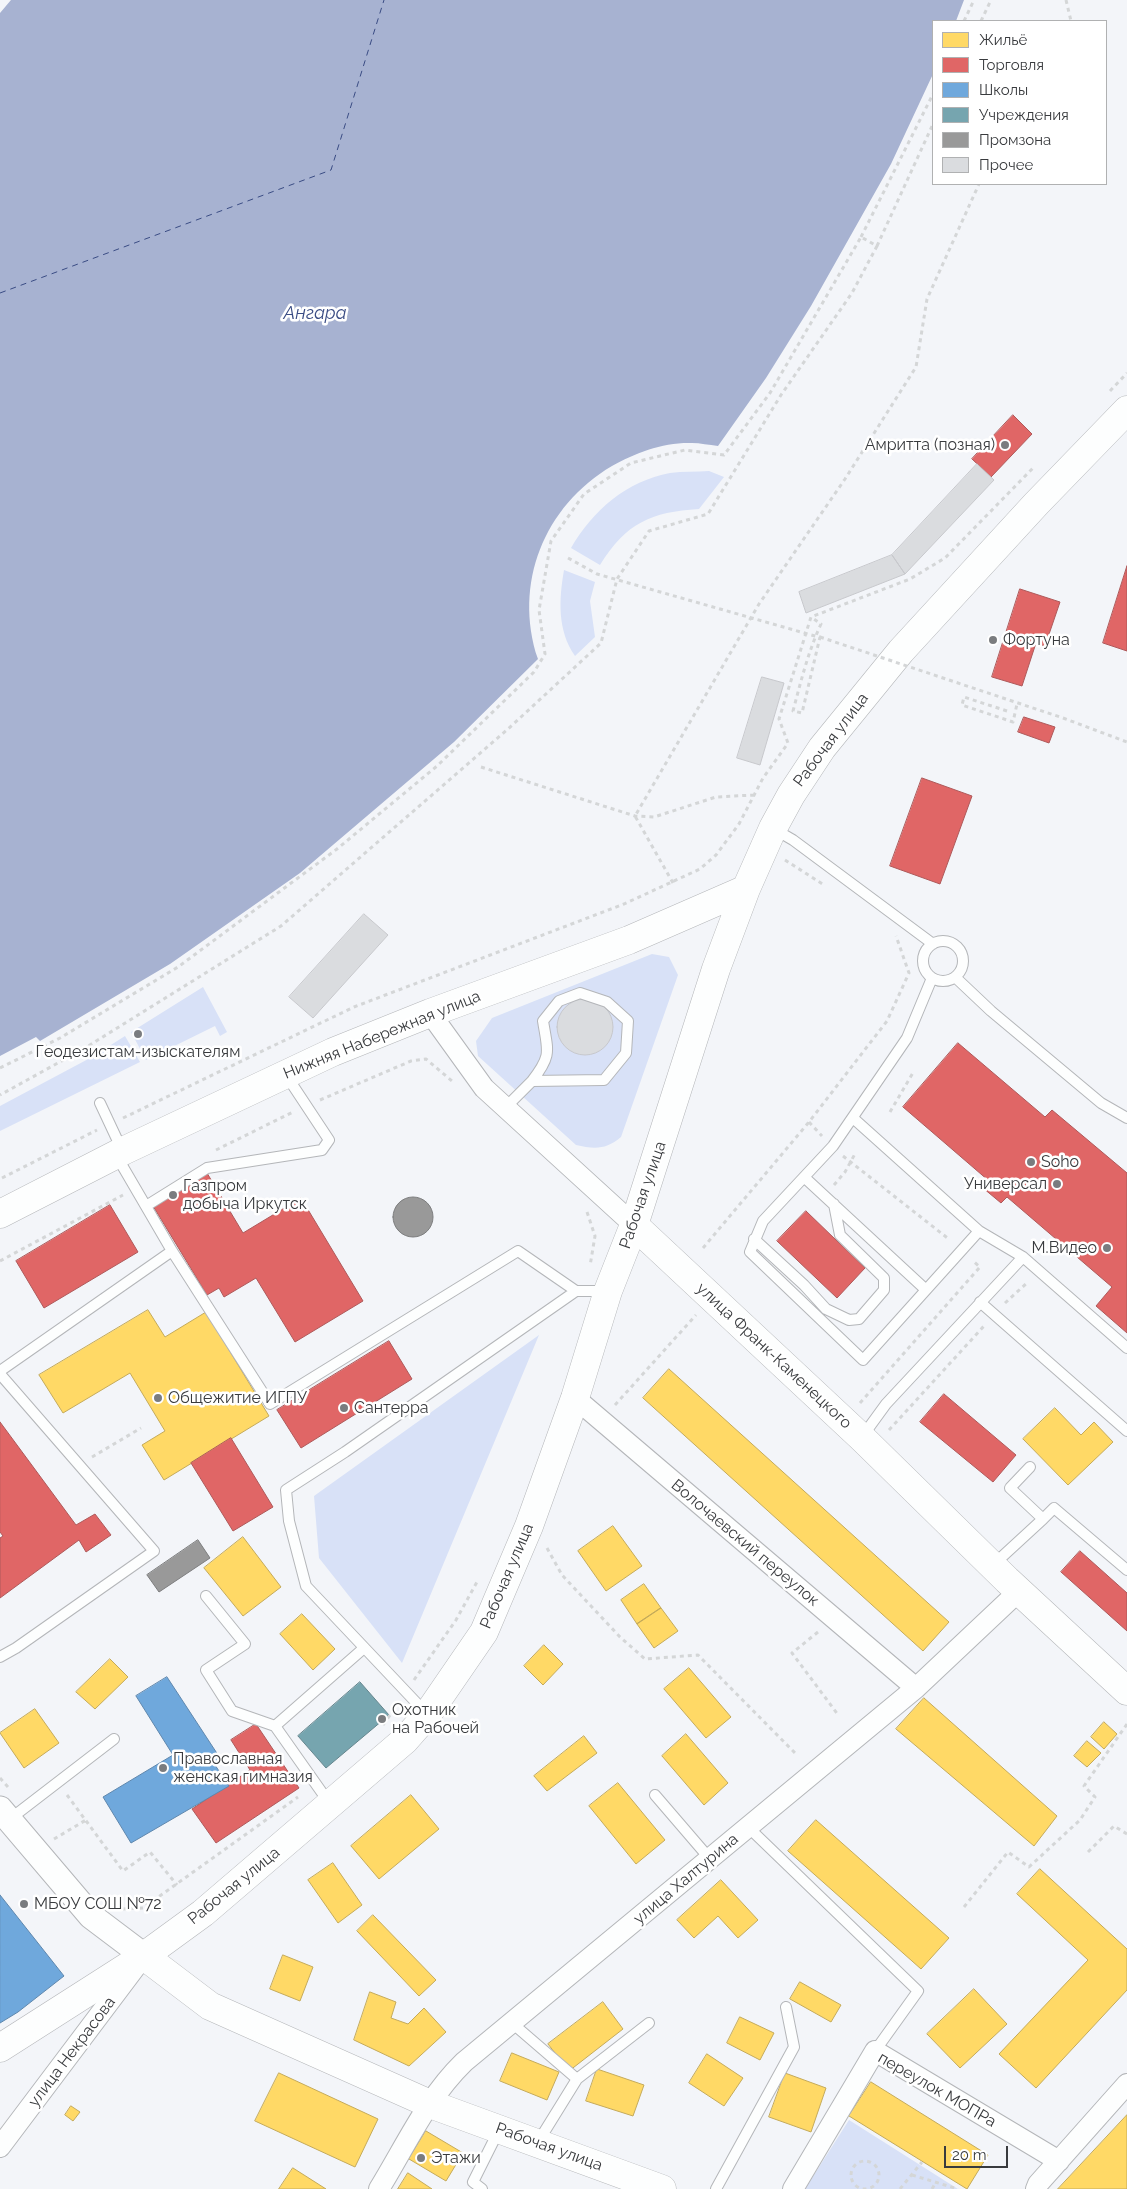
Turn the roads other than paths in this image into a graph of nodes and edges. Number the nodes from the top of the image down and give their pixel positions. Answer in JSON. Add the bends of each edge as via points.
{"nodes":[{"id":1,"x":1121,"y":407,"type":"edge"},
{"id":2,"x":773,"y":828,"type":"junction"},
{"id":3,"x":746,"y":889,"type":"junction"},
{"id":4,"x":933,"y":944,"type":"junction"},
{"id":5,"x":956,"y":977,"type":"junction"},
{"id":6,"x":932,"y":978,"type":"junction"},
{"id":7,"x":430,"y":1013,"type":"junction"},
{"id":8,"x":285,"y":1074,"type":"junction"},
{"id":9,"x":532,"y":1081,"type":"junction"},
{"id":10,"x":100,"y":1103,"type":"dead end"},
{"id":11,"x":506,"y":1107,"type":"junction"},
{"id":12,"x":853,"y":1118,"type":"junction"},
{"id":13,"x":1127,"y":1118,"type":"edge"},
{"id":14,"x":119,"y":1153,"type":"junction"},
{"id":15,"x":804,"y":1177,"type":"junction"},
{"id":16,"x":834,"y":1204,"type":"junction"},
{"id":17,"x":146,"y":1206,"type":"junction"},
{"id":18,"x":0,"y":1214,"type":"edge"},
{"id":19,"x":634,"y":1225,"type":"junction"},
{"id":20,"x":979,"y":1231,"type":"junction"},
{"id":21,"x":754,"y":1239,"type":"junction"},
{"id":22,"x":172,"y":1252,"type":"junction"},
{"id":23,"x":1023,"y":1257,"type":"junction"},
{"id":24,"x":925,"y":1289,"type":"junction"},
{"id":25,"x":576,"y":1291,"type":"junction"},
{"id":26,"x":608,"y":1291,"type":"junction"},
{"id":27,"x":980,"y":1302,"type":"junction"},
{"id":28,"x":1127,"y":1348,"type":"edge"},
{"id":29,"x":0,"y":1372,"type":"edge"},
{"id":30,"x":575,"y":1398,"type":"junction"},
{"id":31,"x":1127,"y":1431,"type":"edge"},
{"id":32,"x":862,"y":1438,"type":"junction"},
{"id":33,"x":1030,"y":1467,"type":"dead end"},
{"id":34,"x":1042,"y":1519,"type":"junction"},
{"id":35,"x":992,"y":1565,"type":"junction"},
{"id":36,"x":1127,"y":1570,"type":"edge"},
{"id":37,"x":1019,"y":1591,"type":"junction"},
{"id":38,"x":206,"y":1596,"type":"dead end"},
{"id":39,"x":364,"y":1648,"type":"junction"},
{"id":40,"x":0,"y":1657,"type":"edge"},
{"id":41,"x":916,"y":1688,"type":"junction"},
{"id":42,"x":1127,"y":1691,"type":"edge"},
{"id":43,"x":427,"y":1715,"type":"junction"},
{"id":44,"x":275,"y":1726,"type":"junction"},
{"id":45,"x":114,"y":1739,"type":"dead end"},
{"id":46,"x":655,"y":1795,"type":"dead end"},
{"id":47,"x":331,"y":1805,"type":"junction"},
{"id":48,"x":4,"y":1814,"type":"edge"},
{"id":49,"x":748,"y":1827,"type":"junction"},
{"id":50,"x":710,"y":1858,"type":"junction"},
{"id":51,"x":144,"y":1956,"type":"junction"},
{"id":52,"x":786,"y":2006,"type":"dead end"},
{"id":53,"x":512,"y":2023,"type":"junction"},
{"id":54,"x":650,"y":2023,"type":"dead end"},
{"id":55,"x":0,"y":2048,"type":"edge"},
{"id":56,"x":875,"y":2051,"type":"junction"},
{"id":57,"x":577,"y":2079,"type":"junction"},
{"id":58,"x":1127,"y":2084,"type":"edge"},
{"id":59,"x":430,"y":2104,"type":"junction"},
{"id":60,"x":499,"y":2129,"type":"junction"},
{"id":61,"x":537,"y":2143,"type":"junction"},
{"id":62,"x":0,"y":2147,"type":"edge"},
{"id":63,"x":1059,"y":2161,"type":"junction"},
{"id":64,"x":379,"y":2189,"type":"edge"},
{"id":65,"x":482,"y":2189,"type":"edge"},
{"id":66,"x":662,"y":2189,"type":"edge"},
{"id":67,"x":716,"y":2189,"type":"edge"},
{"id":68,"x":793,"y":2189,"type":"edge"},
{"id":69,"x":1036,"y":2189,"type":"edge"}],
"edges":[{"from":1,"to":2,"type":"main road","name":"Рабочая улица","via":[[901,650],[822,748]]},
{"from":2,"to":3,"type":"main road","name":"Рабочая улица"},
{"from":2,"to":4,"type":"lane"},
{"from":3,"to":7,"type":"main road","name":"Нижняя Набережная улица","via":[[629,940]]},
{"from":3,"to":19,"type":"main road","name":"Рабочая улица","via":[[716,969]]},
{"from":4,"to":5,"type":"lane","via":[[946,942],[958,949],[963,960]]},
{"from":4,"to":6,"type":"lane","via":[[924,955],[923,962]]},
{"from":5,"to":6,"type":"lane","via":[[944,981]]},
{"from":5,"to":13,"type":"lane","via":[[991,1011],[1101,1104]]},
{"from":6,"to":12,"type":"lane","via":[[908,1038]]},
{"from":7,"to":8,"type":"main road","name":"Нижняя Набережная улица"},
{"from":7,"to":11,"type":"street","name":"улица Франк-Каменецкого","via":[[469,1070]]},
{"from":8,"to":14,"type":"main road","name":"Нижняя Набережная улица"},
{"from":8,"to":17,"type":"lane","via":[[329,1140],[322,1150],[207,1168]]},
{"from":9,"to":9,"type":"lane","via":[[604,1080],[626,1053],[628,1021],[607,1002],[580,993],[559,1001],[543,1021],[548,1051],[546,1063]]},
{"from":9,"to":11,"type":"lane"},
{"from":10,"to":14,"type":"lane"},
{"from":11,"to":19,"type":"street","name":"улица Франк-Каменецкого"},
{"from":12,"to":15,"type":"lane"},
{"from":12,"to":20,"type":"lane"},
{"from":14,"to":17,"type":"lane"},
{"from":14,"to":18,"type":"main road","name":"Нижняя Набережная улица"},
{"from":15,"to":16,"type":"lane"},
{"from":15,"to":21,"type":"lane","via":[[763,1221]]},
{"from":16,"to":21,"type":"lane","via":[[840,1235],[884,1278],[884,1290],[859,1319],[848,1320],[826,1309]]},
{"from":16,"to":24,"type":"lane"},
{"from":17,"to":22,"type":"lane"},
{"from":19,"to":26,"type":"main road","name":"Рабочая улица"},
{"from":19,"to":32,"type":"main road","name":"улица Франк-Каменецкого"},
{"from":20,"to":23,"type":"lane"},
{"from":20,"to":24,"type":"lane"},
{"from":21,"to":24,"type":"lane","via":[[750,1252],[863,1360]]},
{"from":22,"to":25,"type":"lane","via":[[270,1404],[518,1251]]},
{"from":22,"to":29,"type":"lane"},
{"from":23,"to":27,"type":"lane"},
{"from":23,"to":28,"type":"lane"},
{"from":25,"to":26,"type":"lane"},
{"from":25,"to":39,"type":"lane","via":[[286,1490],[289,1521],[306,1586]]},
{"from":26,"to":30,"type":"main road","name":"Рабочая улица"},
{"from":27,"to":31,"type":"lane"},
{"from":27,"to":32,"type":"lane","via":[[886,1404]]},
{"from":29,"to":40,"type":"lane","via":[[154,1551]]},
{"from":30,"to":41,"type":"street","name":"Волочаевский переулок"},
{"from":30,"to":43,"type":"main road","name":"Рабочая улица","via":[[529,1526],[484,1632]]},
{"from":32,"to":35,"type":"main road","name":"улица Франк-Каменецкого"},
{"from":33,"to":34,"type":"lane","via":[[1010,1488]]},
{"from":34,"to":35,"type":"lane"},
{"from":34,"to":36,"type":"lane","via":[[1054,1508]]},
{"from":35,"to":37,"type":"main road","name":"улица Франк-Каменецкого"},
{"from":37,"to":41,"type":"street","name":"улица Халтурина"},
{"from":37,"to":42,"type":"main road","name":"улица Франк-Каменецкого"},
{"from":38,"to":44,"type":"lane","via":[[245,1644],[206,1670],[232,1711]]},
{"from":39,"to":43,"type":"lane"},
{"from":39,"to":44,"type":"lane"},
{"from":41,"to":49,"type":"street","name":"улица Халтурина"},
{"from":43,"to":47,"type":"main road","name":"Рабочая улица","via":[[405,1740]]},
{"from":44,"to":47,"type":"lane"},
{"from":45,"to":48,"type":"lane","via":[[58,1782]]},
{"from":46,"to":50,"type":"lane"},
{"from":47,"to":51,"type":"main road","name":"Рабочая улица","via":[[203,1913]]},
{"from":48,"to":51,"type":"street","via":[[91,1916]]},
{"from":49,"to":50,"type":"street","name":"улица Халтурина"},
{"from":49,"to":56,"type":"lane","via":[[918,1991]]},
{"from":50,"to":53,"type":"street","name":"улица Халтурина"},
{"from":51,"to":55,"type":"main road","name":"Рабочая улица"},
{"from":51,"to":59,"type":"main road","name":"Рабочая улица","via":[[210,2006]]},
{"from":51,"to":62,"type":"street","name":"улица Некрасова"},
{"from":52,"to":67,"type":"lane","via":[[794,2047]]},
{"from":53,"to":57,"type":"lane"},
{"from":53,"to":59,"type":"street","name":"улица Халтурина","via":[[444,2082]]},
{"from":54,"to":57,"type":"lane"},
{"from":56,"to":63,"type":"street","name":"переулок МОПРа"},
{"from":56,"to":68,"type":"street","name":"переулок МОПРа"},
{"from":57,"to":61,"type":"lane"},
{"from":58,"to":63,"type":"street"},
{"from":59,"to":60,"type":"main road","name":"Рабочая улица"},
{"from":59,"to":64,"type":"street","name":"улица Халтурина"},
{"from":60,"to":61,"type":"main road","name":"Рабочая улица"},
{"from":60,"to":65,"type":"lane","via":[[473,2182]]},
{"from":61,"to":66,"type":"main road","name":"Рабочая улица"},
{"from":63,"to":69,"type":"street"}]}
